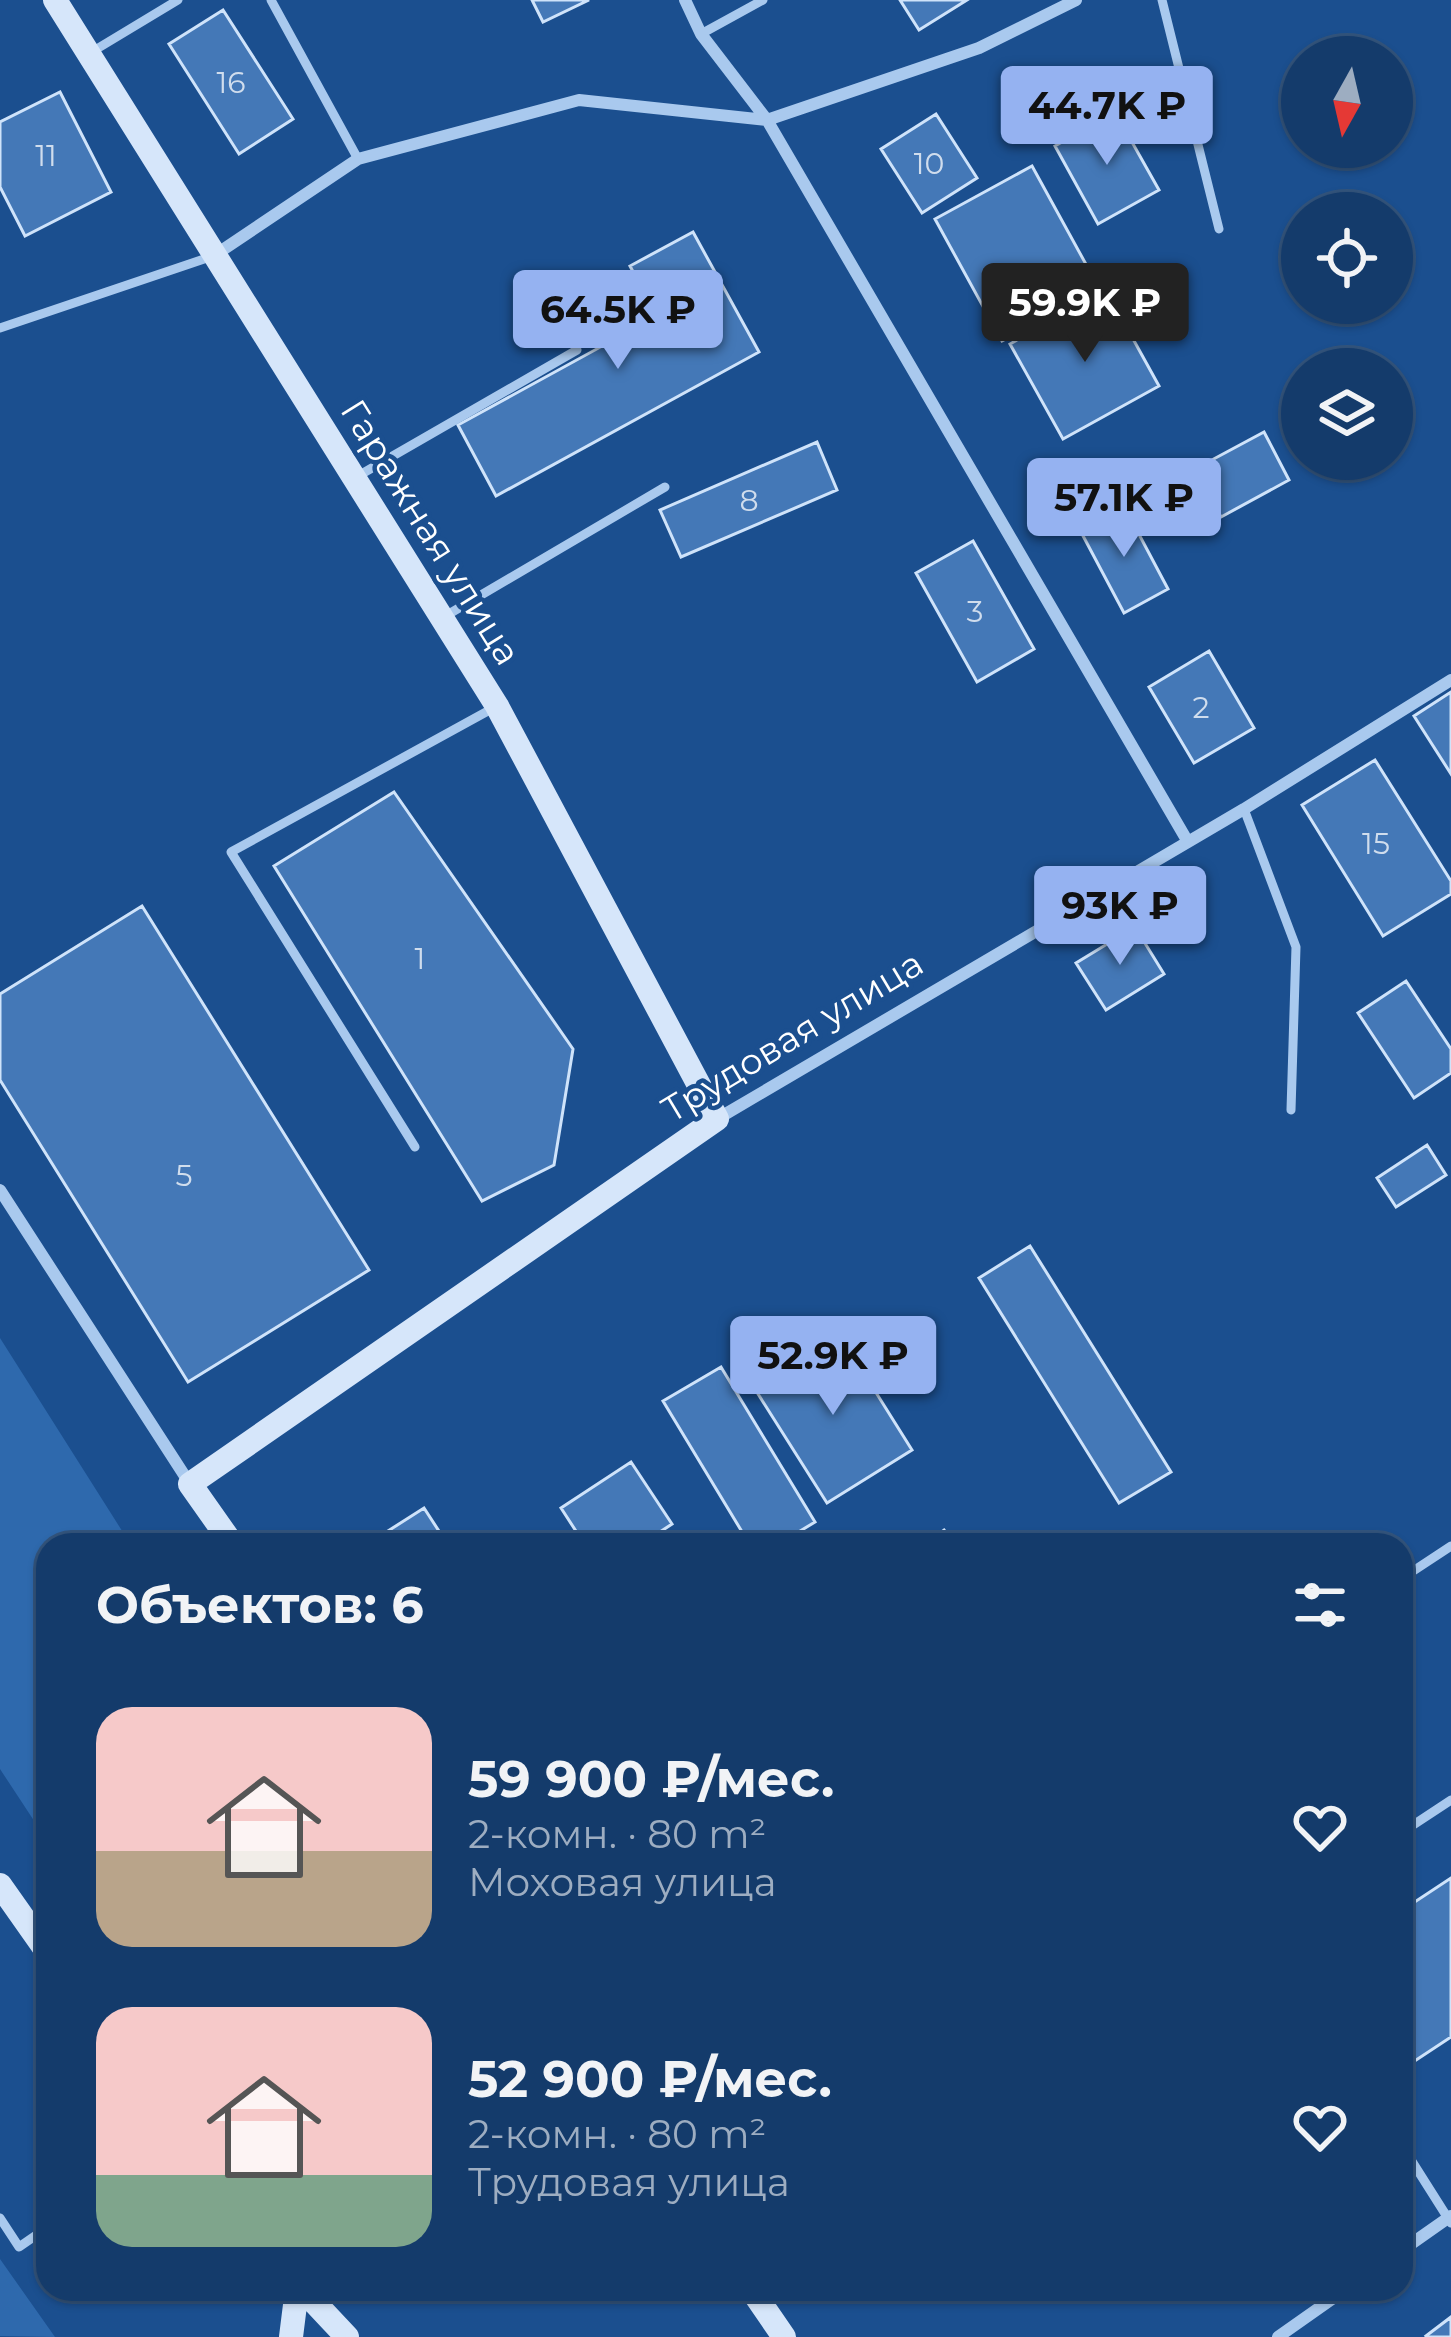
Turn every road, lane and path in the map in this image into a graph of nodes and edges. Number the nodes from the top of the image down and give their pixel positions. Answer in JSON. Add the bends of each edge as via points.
{"nodes":[{"id":1,"x":55,"y":0,"type":"edge"},
{"id":2,"x":178,"y":0,"type":"edge"},
{"id":3,"x":272,"y":0,"type":"edge"},
{"id":4,"x":685,"y":0,"type":"edge"},
{"id":5,"x":763,"y":0,"type":"edge"},
{"id":6,"x":1076,"y":0,"type":"edge"},
{"id":7,"x":1162,"y":0,"type":"edge"},
{"id":8,"x":701,"y":34,"type":"junction"},
{"id":9,"x":88,"y":54,"type":"junction"},
{"id":10,"x":767,"y":121,"type":"junction"},
{"id":11,"x":358,"y":159,"type":"junction"},
{"id":12,"x":1219,"y":229,"type":"dead end"},
{"id":13,"x":215,"y":255,"type":"junction"},
{"id":14,"x":0,"y":328,"type":"edge"},
{"id":15,"x":577,"y":350,"type":"dead end"},
{"id":16,"x":354,"y":479,"type":"junction"},
{"id":17,"x":665,"y":487,"type":"dead end"},
{"id":18,"x":442,"y":618,"type":"junction"},
{"id":19,"x":1451,"y":680,"type":"edge"},
{"id":20,"x":497,"y":706,"type":"junction"},
{"id":21,"x":1244,"y":809,"type":"junction"},
{"id":22,"x":1188,"y":842,"type":"junction"},
{"id":23,"x":1292,"y":1110,"type":"dead end"},
{"id":24,"x":717,"y":1119,"type":"junction"},
{"id":25,"x":415,"y":1147,"type":"dead end"},
{"id":26,"x":0,"y":1190,"type":"edge"},
{"id":27,"x":190,"y":1484,"type":"junction"},
{"id":28,"x":225,"y":1533,"type":"edge"},
{"id":29,"x":1451,"y":1546,"type":"edge"},
{"id":30,"x":1413,"y":1571,"type":"edge"},
{"id":31,"x":1451,"y":1800,"type":"edge"},
{"id":32,"x":1413,"y":1825,"type":"edge"},
{"id":33,"x":0,"y":1885,"type":"edge"},
{"id":34,"x":36,"y":1936,"type":"edge"},
{"id":35,"x":1413,"y":2162,"type":"edge"},
{"id":36,"x":0,"y":2218,"type":"edge"},
{"id":37,"x":1450,"y":2219,"type":"edge"},
{"id":38,"x":36,"y":2235,"type":"edge"},
{"id":39,"x":1413,"y":2243,"type":"edge"},
{"id":40,"x":298,"y":2301,"type":"edge"},
{"id":41,"x":312,"y":2301,"type":"edge"},
{"id":42,"x":759,"y":2301,"type":"edge"},
{"id":43,"x":1329,"y":2301,"type":"edge"},
{"id":44,"x":291,"y":2337,"type":"edge"},
{"id":45,"x":347,"y":2337,"type":"edge"},
{"id":46,"x":784,"y":2337,"type":"edge"},
{"id":47,"x":1278,"y":2337,"type":"edge"}],
"edges":[{"from":1,"to":9,"type":"street","name":"Гаражная улица"},
{"from":2,"to":9,"type":"lane"},
{"from":3,"to":11,"type":"lane"},
{"from":4,"to":8,"type":"street"},
{"from":5,"to":8,"type":"lane"},
{"from":6,"to":10,"type":"street","via":[[979,48]]},
{"from":7,"to":12,"type":"lane"},
{"from":8,"to":10,"type":"street"},
{"from":9,"to":13,"type":"street","name":"Гаражная улица"},
{"from":10,"to":11,"type":"street","via":[[579,100]]},
{"from":10,"to":22,"type":"street"},
{"from":11,"to":13,"type":"street"},
{"from":13,"to":14,"type":"lane"},
{"from":13,"to":16,"type":"street","name":"Гаражная улица"},
{"from":15,"to":16,"type":"lane"},
{"from":16,"to":18,"type":"street","name":"Гаражная улица"},
{"from":17,"to":18,"type":"lane"},
{"from":18,"to":20,"type":"street","name":"Гаражная улица"},
{"from":19,"to":21,"type":"street","name":"Трудовая улица"},
{"from":20,"to":24,"type":"street","name":"Гаражная улица"},
{"from":20,"to":25,"type":"lane","via":[[231,852]]},
{"from":21,"to":22,"type":"street","name":"Трудовая улица"},
{"from":21,"to":23,"type":"lane","via":[[1296,947]]},
{"from":22,"to":24,"type":"street","name":"Трудовая улица"},
{"from":24,"to":27,"type":"street","name":"Трудовая улица"},
{"from":26,"to":27,"type":"street"},
{"from":27,"to":28,"type":"street"},
{"from":29,"to":30,"type":"lane"},
{"from":31,"to":32,"type":"lane"},
{"from":33,"to":34,"type":"street"},
{"from":35,"to":37,"type":"lane"},
{"from":36,"to":38,"type":"lane","via":[[19,2246]]},
{"from":37,"to":39,"type":"street"},
{"from":40,"to":44,"type":"street"},
{"from":41,"to":45,"type":"street"},
{"from":42,"to":46,"type":"street"},
{"from":43,"to":47,"type":"street"}]}
